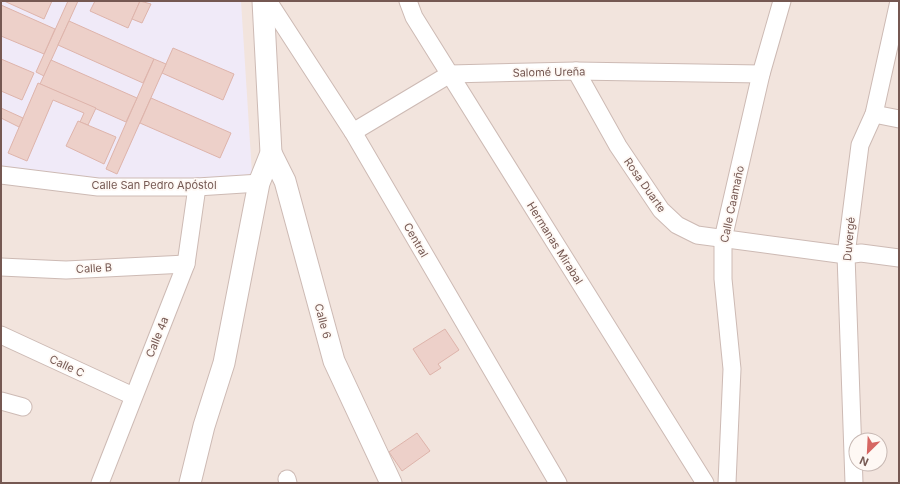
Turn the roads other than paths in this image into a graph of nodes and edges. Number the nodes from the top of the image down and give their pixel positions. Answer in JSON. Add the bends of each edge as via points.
{"nodes":[{"id":1,"x":263,"y":1,"type":"edge"},
{"id":2,"x":268,"y":1,"type":"edge"},
{"id":3,"x":408,"y":1,"type":"edge"},
{"id":4,"x":782,"y":1,"type":"edge"},
{"id":5,"x":898,"y":1,"type":"edge"},
{"id":6,"x":576,"y":71,"type":"junction"},
{"id":7,"x":450,"y":74,"type":"junction"},
{"id":8,"x":761,"y":74,"type":"junction"},
{"id":9,"x":874,"y":114,"type":"junction"},
{"id":10,"x":899,"y":119,"type":"edge"},
{"id":11,"x":353,"y":132,"type":"junction"},
{"id":12,"x":271,"y":153,"type":"junction"},
{"id":13,"x":1,"y":175,"type":"edge"},
{"id":14,"x":259,"y":183,"type":"junction"},
{"id":15,"x":197,"y":187,"type":"junction"},
{"id":16,"x":723,"y":239,"type":"junction"},
{"id":17,"x":846,"y":255,"type":"junction"},
{"id":18,"x":899,"y":258,"type":"edge"},
{"id":19,"x":186,"y":264,"type":"junction"},
{"id":20,"x":1,"y":268,"type":"edge"},
{"id":21,"x":1,"y":335,"type":"edge"},
{"id":22,"x":133,"y":396,"type":"junction"},
{"id":23,"x":1,"y":401,"type":"edge"},
{"id":24,"x":23,"y":407,"type":"dead end"},
{"id":25,"x":100,"y":483,"type":"edge"},
{"id":26,"x":190,"y":483,"type":"edge"},
{"id":27,"x":391,"y":483,"type":"edge"},
{"id":28,"x":558,"y":483,"type":"edge"},
{"id":29,"x":704,"y":483,"type":"edge"},
{"id":30,"x":727,"y":483,"type":"edge"},
{"id":31,"x":854,"y":483,"type":"edge"}],
"edges":[{"from":1,"to":12,"type":"street"},
{"from":2,"to":11,"type":"street","name":"Central"},
{"from":3,"to":7,"type":"street","name":"Hermanas Mirabal","via":[[414,17]]},
{"from":4,"to":8,"type":"street","name":"Calle Caamaño"},
{"from":5,"to":9,"type":"street","name":"Duvergé"},
{"from":6,"to":7,"type":"street","name":"Salomé Ureña"},
{"from":6,"to":8,"type":"street","name":"Salomé Ureña"},
{"from":6,"to":16,"type":"street","name":"Rosa Duarte","via":[[618,146],[661,210],[677,225],[697,235]]},
{"from":7,"to":11,"type":"street","name":"Salomé Ureña"},
{"from":7,"to":29,"type":"street","name":"Hermanas Mirabal"},
{"from":8,"to":16,"type":"street","name":"Calle Caamaño"},
{"from":9,"to":10,"type":"street"},
{"from":9,"to":17,"type":"street","name":"Duvergé","via":[[860,145]]},
{"from":11,"to":28,"type":"street","name":"Central"},
{"from":12,"to":14,"type":"street"},
{"from":12,"to":27,"type":"street","name":"Calle 6","via":[[285,181],[334,361]]},
{"from":13,"to":15,"type":"street","name":"Calle San Pedro Apóstol","via":[[98,187]]},
{"from":14,"to":15,"type":"street","name":"Calle San Pedro Apóstol"},
{"from":14,"to":26,"type":"street","via":[[224,363],[204,426]]},
{"from":15,"to":19,"type":"street","name":"Calle 4a"},
{"from":16,"to":17,"type":"street","name":"Rosa Duarte"},
{"from":16,"to":30,"type":"street","name":"Calle Caamaño","via":[[724,285],[732,369]]},
{"from":17,"to":18,"type":"street","name":"Rosa Duarte","via":[[861,253]]},
{"from":17,"to":31,"type":"street","name":"Duvergé"},
{"from":19,"to":20,"type":"street","name":"Calle B","via":[[66,270]]},
{"from":19,"to":22,"type":"street","name":"Calle 4a"},
{"from":21,"to":22,"type":"street","name":"Calle C"},
{"from":22,"to":25,"type":"street","name":"Calle 4a"},
{"from":23,"to":24,"type":"street"}]}
